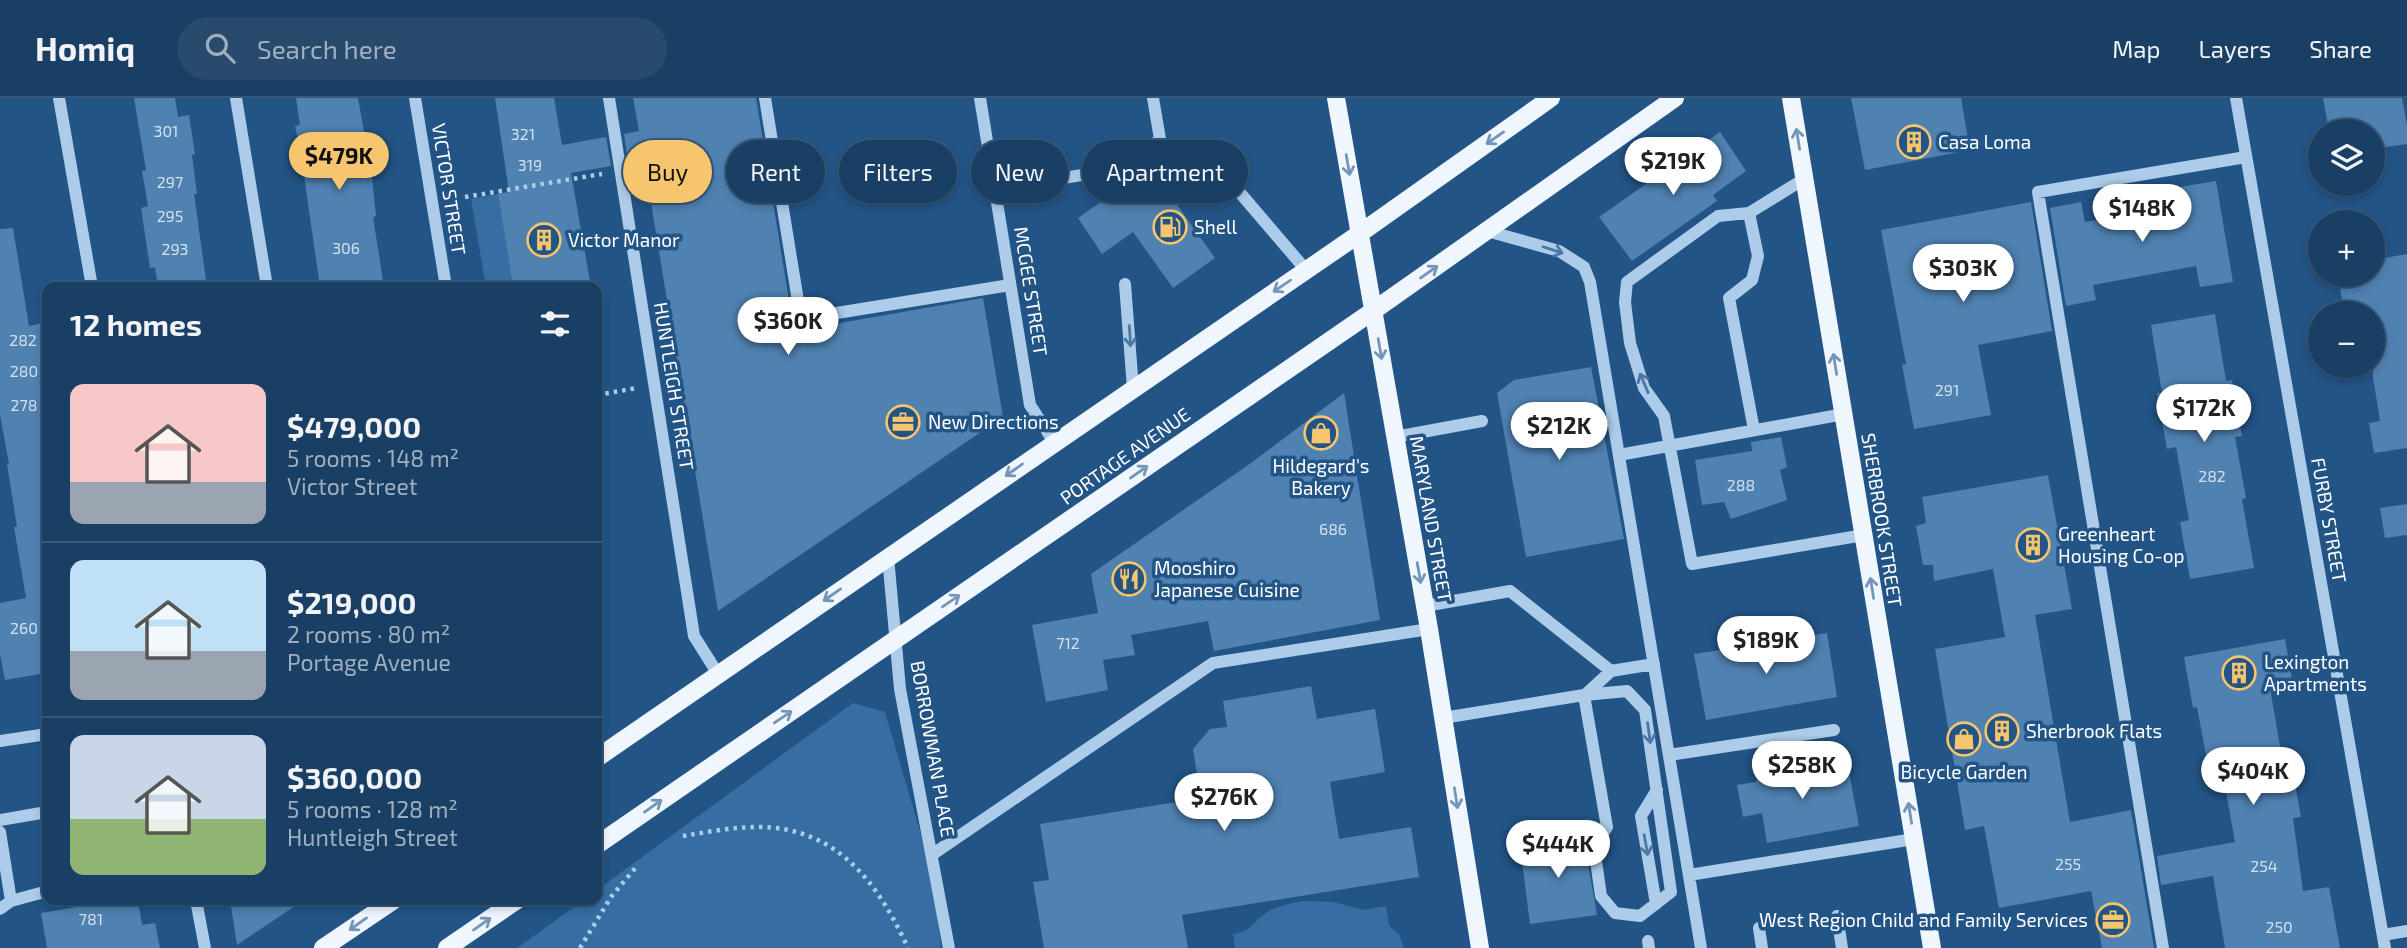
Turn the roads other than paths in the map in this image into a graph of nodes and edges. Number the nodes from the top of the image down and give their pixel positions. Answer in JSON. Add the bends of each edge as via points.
{"nodes":[{"id":1,"x":59,"y":98,"type":"edge"},
{"id":2,"x":236,"y":98,"type":"edge"},
{"id":3,"x":415,"y":98,"type":"edge"},
{"id":4,"x":609,"y":98,"type":"edge"},
{"id":5,"x":765,"y":98,"type":"edge"},
{"id":6,"x":980,"y":98,"type":"edge"},
{"id":7,"x":1153,"y":98,"type":"edge"},
{"id":8,"x":1336,"y":98,"type":"edge"},
{"id":9,"x":1550,"y":98,"type":"edge"},
{"id":10,"x":1675,"y":98,"type":"edge"},
{"id":11,"x":1791,"y":98,"type":"edge"},
{"id":12,"x":2236,"y":98,"type":"edge"},
{"id":13,"x":987,"y":140,"type":"edge"},
{"id":14,"x":2246,"y":157,"type":"junction"},
{"id":15,"x":1068,"y":177,"type":"edge"},
{"id":16,"x":1804,"y":179,"type":"junction"},
{"id":17,"x":1248,"y":202,"type":"edge"},
{"id":18,"x":996,"y":203,"type":"edge"},
{"id":19,"x":1749,"y":213,"type":"junction"},
{"id":20,"x":1487,"y":231,"type":"junction"},
{"id":21,"x":1359,"y":234,"type":"junction"},
{"id":22,"x":1306,"y":270,"type":"junction"},
{"id":23,"x":91,"y":282,"type":"edge"},
{"id":24,"x":266,"y":282,"type":"edge"},
{"id":25,"x":445,"y":282,"type":"edge"},
{"id":26,"x":1125,"y":284,"type":"dead end"},
{"id":27,"x":1010,"y":285,"type":"junction"},
{"id":28,"x":1373,"y":311,"type":"junction"},
{"id":29,"x":1133,"y":388,"type":"junction"},
{"id":30,"x":1844,"y":414,"type":"junction"},
{"id":31,"x":1482,"y":421,"type":"dead end"},
{"id":32,"x":1754,"y":430,"type":"junction"},
{"id":33,"x":1395,"y":436,"type":"junction"},
{"id":34,"x":1054,"y":442,"type":"junction"},
{"id":35,"x":1670,"y":445,"type":"junction"},
{"id":36,"x":1619,"y":455,"type":"junction"},
{"id":37,"x":1864,"y":535,"type":"junction"},
{"id":38,"x":888,"y":557,"type":"junction"},
{"id":39,"x":1424,"y":606,"type":"junction"},
{"id":40,"x":1429,"y":629,"type":"junction"},
{"id":41,"x":895,"y":640,"type":"junction"},
{"id":42,"x":1654,"y":664,"type":"junction"},
{"id":43,"x":1611,"y":671,"type":"junction"},
{"id":44,"x":718,"y":674,"type":"junction"},
{"id":45,"x":1584,"y":695,"type":"junction"},
{"id":46,"x":1443,"y":718,"type":"junction"},
{"id":47,"x":1834,"y":730,"type":"dead end"},
{"id":48,"x":42,"y":735,"type":"edge"},
{"id":49,"x":0,"y":741,"type":"edge"},
{"id":50,"x":602,"y":755,"type":"edge"},
{"id":51,"x":1669,"y":755,"type":"junction"},
{"id":52,"x":1657,"y":790,"type":"junction"},
{"id":53,"x":42,"y":813,"type":"edge"},
{"id":54,"x":0,"y":820,"type":"edge"},
{"id":55,"x":0,"y":832,"type":"edge"},
{"id":56,"x":1914,"y":839,"type":"junction"},
{"id":57,"x":602,"y":842,"type":"edge"},
{"id":58,"x":933,"y":854,"type":"junction"},
{"id":59,"x":1689,"y":875,"type":"junction"},
{"id":60,"x":42,"y":893,"type":"edge"},
{"id":61,"x":11,"y":901,"type":"junction"},
{"id":62,"x":1656,"y":904,"type":"junction"},
{"id":63,"x":198,"y":905,"type":"edge"},
{"id":64,"x":387,"y":905,"type":"edge"},
{"id":65,"x":510,"y":905,"type":"edge"},
{"id":66,"x":0,"y":909,"type":"edge"},
{"id":67,"x":1837,"y":916,"type":"dead end"},
{"id":68,"x":1759,"y":928,"type":"dead end"},
{"id":69,"x":2407,"y":931,"type":"edge"},
{"id":70,"x":2384,"y":942,"type":"edge"},
{"id":71,"x":205,"y":948,"type":"edge"},
{"id":72,"x":323,"y":948,"type":"edge"},
{"id":73,"x":447,"y":948,"type":"edge"},
{"id":74,"x":949,"y":948,"type":"edge"},
{"id":75,"x":1480,"y":948,"type":"edge"},
{"id":76,"x":1701,"y":948,"type":"edge"},
{"id":77,"x":1762,"y":948,"type":"edge"},
{"id":78,"x":1842,"y":948,"type":"edge"},
{"id":79,"x":1932,"y":948,"type":"edge"},
{"id":80,"x":2163,"y":948,"type":"edge"}],
"edges":[{"from":1,"to":23,"type":"street"},
{"from":2,"to":24,"type":"street"},
{"from":3,"to":25,"type":"street","name":"VICTOR STREET"},
{"from":4,"to":44,"type":"street","name":"HUNTLEIGH STREET","via":[[694,636]]},
{"from":5,"to":27,"type":"street","via":[[799,307],[811,317]]},
{"from":6,"to":13,"type":"street","name":"MCGEE STREET"},
{"from":7,"to":15,"type":"street","via":[[1160,139],[1126,168]]},
{"from":8,"to":21,"type":"main road","name":"MARYLAND STREET","one_way":true},
{"from":9,"to":21,"type":"main road","one_way":true},
{"from":10,"to":20,"type":"main road","name":"PORTAGE AVENUE"},
{"from":16,"to":11,"type":"main road","name":"SHERBROOK STREET","one_way":true},
{"from":12,"to":14,"type":"street","name":"FURBY STREET"},
{"from":14,"to":70,"type":"street","name":"FURBY STREET"},
{"from":14,"to":80,"type":"street","via":[[2038,192]]},
{"from":16,"to":19,"type":"street"},
{"from":30,"to":16,"type":"main road","name":"SHERBROOK STREET","one_way":true},
{"from":17,"to":22,"type":"street"},
{"from":18,"to":27,"type":"street","name":"MCGEE STREET"},
{"from":19,"to":32,"type":"street","via":[[1758,256],[1752,280],[1729,298]]},
{"from":35,"to":19,"type":"street","one_way":true,"via":[[1664,416],[1644,388],[1630,343],[1627,282],[1718,216]]},
{"from":28,"to":20,"type":"main road","name":"PORTAGE AVENUE","one_way":true},
{"from":20,"to":36,"type":"street","one_way":true,"via":[[1559,251],[1584,267]]},
{"from":21,"to":22,"type":"main road"},
{"from":21,"to":28,"type":"main road","name":"MARYLAND STREET"},
{"from":22,"to":29,"type":"main road","one_way":true},
{"from":26,"to":29,"type":"street","one_way":true},
{"from":27,"to":34,"type":"street","name":"MCGEE STREET","via":[[1030,405]]},
{"from":28,"to":33,"type":"main road","name":"MARYLAND STREET","one_way":true},
{"from":41,"to":28,"type":"main road","name":"PORTAGE AVENUE","one_way":true},
{"from":29,"to":34,"type":"main road"},
{"from":30,"to":32,"type":"street"},
{"from":30,"to":37,"type":"main road","name":"SHERBROOK STREET"},
{"from":31,"to":33,"type":"street"},
{"from":32,"to":35,"type":"street"},
{"from":33,"to":39,"type":"main road","name":"MARYLAND STREET","one_way":true},
{"from":34,"to":38,"type":"main road","one_way":true},
{"from":35,"to":36,"type":"street"},
{"from":35,"to":37,"type":"street","via":[[1692,564]]},
{"from":36,"to":42,"type":"street"},
{"from":56,"to":37,"type":"main road","name":"SHERBROOK STREET","one_way":true},
{"from":38,"to":41,"type":"street","name":"BORROWMAN PLACE"},
{"from":38,"to":44,"type":"main road","one_way":true},
{"from":39,"to":40,"type":"main road","name":"MARYLAND STREET"},
{"from":39,"to":43,"type":"street","via":[[1510,591]]},
{"from":40,"to":46,"type":"main road","name":"MARYLAND STREET"},
{"from":40,"to":58,"type":"street","via":[[1213,663]]},
{"from":57,"to":41,"type":"main road","name":"PORTAGE AVENUE","one_way":true},
{"from":41,"to":58,"type":"street","name":"BORROWMAN PLACE","via":[[900,689]]},
{"from":42,"to":43,"type":"street"},
{"from":42,"to":51,"type":"street"},
{"from":43,"to":45,"type":"street"},
{"from":44,"to":50,"type":"main road"},
{"from":45,"to":46,"type":"street"},
{"from":45,"to":52,"type":"street","one_way":true,"via":[[1627,691],[1645,710]]},
{"from":45,"to":62,"type":"street","via":[[1607,827],[1594,847],[1601,897],[1615,913],[1640,916]]},
{"from":46,"to":75,"type":"main road","name":"MARYLAND STREET","one_way":true},
{"from":47,"to":51,"type":"street"},
{"from":48,"to":49,"type":"street"},
{"from":51,"to":59,"type":"street"},
{"from":52,"to":62,"type":"street","one_way":true,"via":[[1641,816]]},
{"from":52,"to":62,"type":"street","via":[[1671,892]]},
{"from":53,"to":54,"type":"street"},
{"from":55,"to":61,"type":"street"},
{"from":56,"to":59,"type":"street"},
{"from":56,"to":79,"type":"main road","name":"SHERBROOK STREET"},
{"from":58,"to":74,"type":"street","name":"BORROWMAN PLACE"},
{"from":59,"to":76,"type":"street"},
{"from":60,"to":61,"type":"street"},
{"from":61,"to":66,"type":"street"},
{"from":63,"to":71,"type":"street"},
{"from":64,"to":72,"type":"main road","one_way":true},
{"from":73,"to":65,"type":"main road","one_way":true},
{"from":67,"to":78,"type":"street"},
{"from":68,"to":77,"type":"street"},
{"from":69,"to":70,"type":"street"}]}
